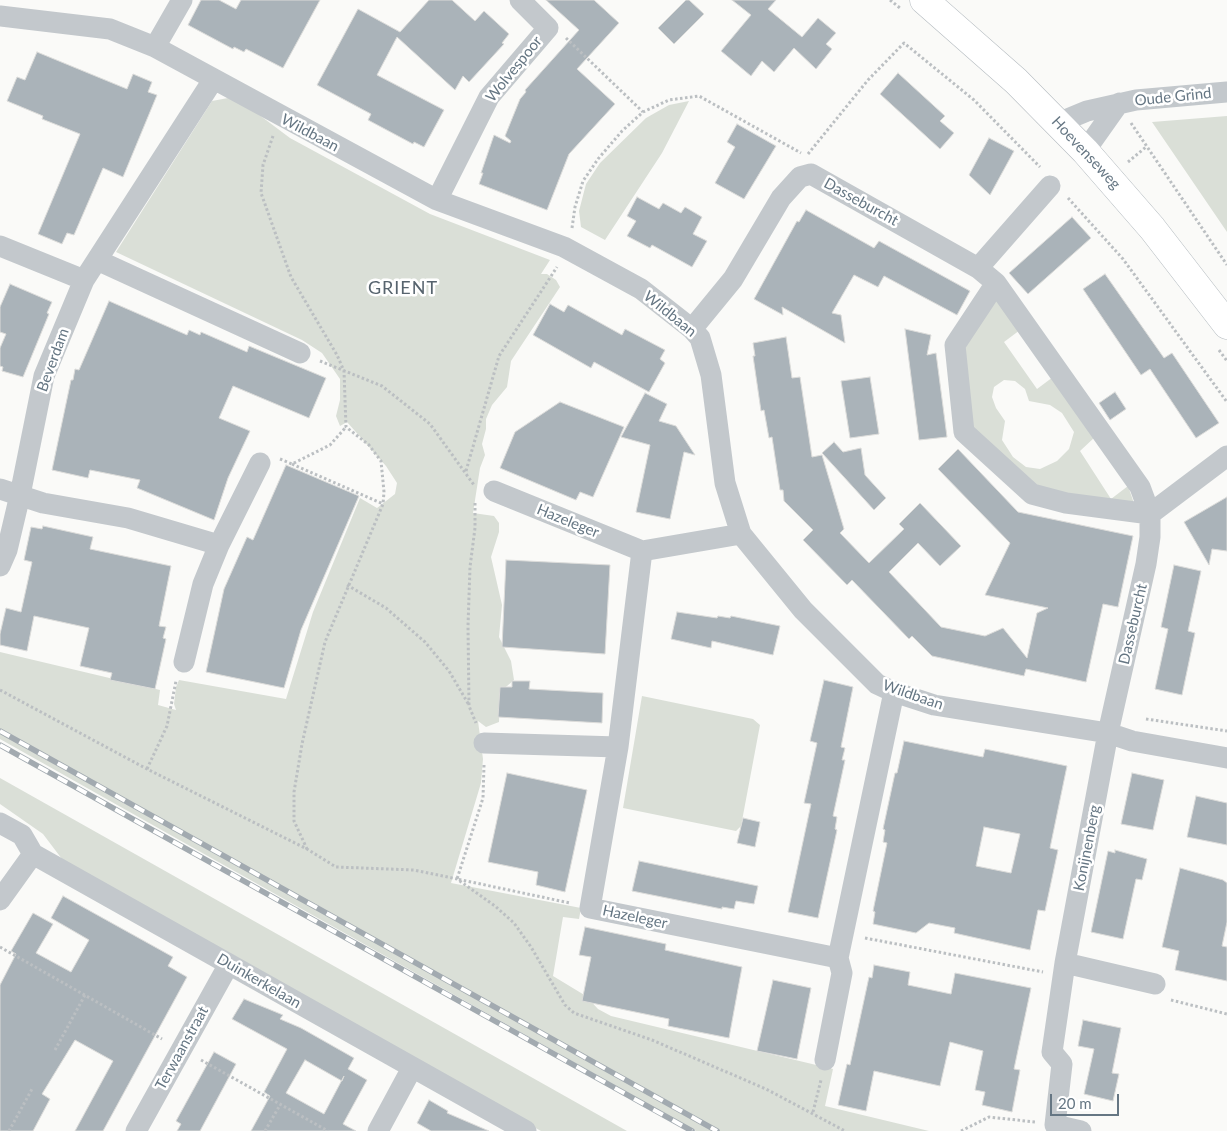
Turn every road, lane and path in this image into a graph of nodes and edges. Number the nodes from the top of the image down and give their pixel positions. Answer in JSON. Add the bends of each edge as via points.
{"nodes":[{"id":1,"x":182,"y":0,"type":"edge"},
{"id":2,"x":520,"y":0,"type":"edge"},
{"id":3,"x":924,"y":0,"type":"edge"},
{"id":4,"x":0,"y":16,"type":"edge"},
{"id":5,"x":548,"y":28,"type":"junction"},
{"id":6,"x":155,"y":47,"type":"junction"},
{"id":7,"x":213,"y":80,"type":"junction"},
{"id":8,"x":1227,"y":92,"type":"edge"},
{"id":9,"x":1119,"y":103,"type":"junction"},
{"id":10,"x":642,"y":112,"type":"junction"},
{"id":11,"x":281,"y":117,"type":"junction"},
{"id":12,"x":1058,"y":123,"type":"junction"},
{"id":13,"x":1146,"y":147,"type":"dead end"},
{"id":14,"x":1085,"y":151,"type":"junction"},
{"id":15,"x":1053,"y":184,"type":"junction"},
{"id":16,"x":437,"y":200,"type":"junction"},
{"id":17,"x":0,"y":246,"type":"edge"},
{"id":18,"x":564,"y":247,"type":"junction"},
{"id":19,"x":96,"y":260,"type":"junction"},
{"id":20,"x":1227,"y":265,"type":"edge"},
{"id":21,"x":978,"y":268,"type":"junction"},
{"id":22,"x":84,"y":280,"type":"junction"},
{"id":23,"x":996,"y":283,"type":"junction"},
{"id":24,"x":1227,"y":325,"type":"edge"},
{"id":25,"x":692,"y":329,"type":"junction"},
{"id":26,"x":300,"y":353,"type":"joint"},
{"id":27,"x":344,"y":370,"type":"junction"},
{"id":28,"x":1227,"y":402,"type":"edge"},
{"id":29,"x":346,"y":427,"type":"junction"},
{"id":30,"x":1227,"y":456,"type":"edge"},
{"id":31,"x":260,"y":463,"type":"joint"},
{"id":32,"x":292,"y":464,"type":"junction"},
{"id":33,"x":466,"y":471,"type":"junction"},
{"id":34,"x":10,"y":492,"type":"edge"},
{"id":35,"x":482,"y":494,"type":"junction"},
{"id":36,"x":383,"y":504,"type":"junction"},
{"id":37,"x":1150,"y":514,"type":"junction"},
{"id":38,"x":741,"y":534,"type":"junction"},
{"id":39,"x":219,"y":544,"type":"junction"},
{"id":40,"x":642,"y":551,"type":"junction"},
{"id":41,"x":0,"y":566,"type":"edge"},
{"id":42,"x":347,"y":585,"type":"junction"},
{"id":43,"x":184,"y":662,"type":"joint"},
{"id":44,"x":0,"y":690,"type":"edge"},
{"id":45,"x":894,"y":692,"type":"junction"},
{"id":46,"x":469,"y":706,"type":"junction"},
{"id":47,"x":1108,"y":733,"type":"junction"},
{"id":48,"x":484,"y":743,"type":"junction"},
{"id":49,"x":618,"y":747,"type":"junction"},
{"id":50,"x":1227,"y":758,"type":"edge"},
{"id":51,"x":147,"y":769,"type":"junction"},
{"id":52,"x":0,"y":823,"type":"edge"},
{"id":53,"x":307,"y":849,"type":"junction"},
{"id":54,"x":33,"y":854,"type":"junction"},
{"id":55,"x":457,"y":879,"type":"junction"},
{"id":56,"x":0,"y":900,"type":"edge"},
{"id":57,"x":590,"y":908,"type":"junction"},
{"id":58,"x":844,"y":934,"type":"junction"},
{"id":59,"x":838,"y":958,"type":"junction"},
{"id":60,"x":229,"y":964,"type":"junction"},
{"id":61,"x":1064,"y":970,"type":"junction"},
{"id":62,"x":1156,"y":984,"type":"joint"},
{"id":63,"x":85,"y":995,"type":"dead end"},
{"id":64,"x":1227,"y":1014,"type":"edge"},
{"id":65,"x":54,"y":1050,"type":"dead end"},
{"id":66,"x":825,"y":1060,"type":"joint"},
{"id":67,"x":412,"y":1068,"type":"junction"},
{"id":68,"x":32,"y":1089,"type":"dead end"},
{"id":69,"x":280,"y":1105,"type":"dead end"},
{"id":70,"x":813,"y":1112,"type":"junction"},
{"id":71,"x":1055,"y":1125,"type":"junction"},
{"id":72,"x":9,"y":1131,"type":"edge"},
{"id":73,"x":136,"y":1131,"type":"edge"},
{"id":74,"x":265,"y":1131,"type":"edge"},
{"id":75,"x":378,"y":1131,"type":"edge"},
{"id":76,"x":526,"y":1131,"type":"edge"},
{"id":77,"x":845,"y":1131,"type":"edge"},
{"id":78,"x":961,"y":1131,"type":"edge"},
{"id":79,"x":1081,"y":1131,"type":"edge"}],
"edges":[{"from":1,"to":6,"type":"street"},
{"from":2,"to":5,"type":"street","name":"Wolvespoor"},
{"from":3,"to":12,"type":"main road","name":"Hoevenseweg","via":[[1016,81]]},
{"from":4,"to":6,"type":"street","name":"Wildbaan","via":[[110,29]]},
{"from":5,"to":10,"type":"path","via":[[560,32]]},
{"from":5,"to":16,"type":"street","name":"Wolvespoor","via":[[489,97]]},
{"from":6,"to":7,"type":"street","name":"Wildbaan"},
{"from":7,"to":11,"type":"street","name":"Wildbaan"},
{"from":7,"to":19,"type":"street","name":"Beverdam"},
{"from":8,"to":9,"type":"street","name":"Oude Grind"},
{"from":9,"to":12,"type":"street","name":"Oude Grind"},
{"from":9,"to":14,"type":"street","name":"Oude Grind"},
{"from":10,"to":15,"type":"path","via":[[669,100],[699,96],[806,156],[868,80],[904,43],[974,100]]},
{"from":10,"to":18,"type":"path","via":[[622,131],[583,181]]},
{"from":11,"to":16,"type":"street","name":"Wildbaan"},
{"from":11,"to":27,"type":"path","via":[[263,164],[262,193],[291,277]]},
{"from":12,"to":14,"type":"main road","name":"Hoevenseweg"},
{"from":13,"to":20,"type":"path"},
{"from":14,"to":24,"type":"main road","name":"Hoevenseweg","via":[[1152,228]]},
{"from":15,"to":21,"type":"street"},
{"from":15,"to":28,"type":"path","via":[[1123,259]]},
{"from":16,"to":18,"type":"street","name":"Wildbaan"},
{"from":17,"to":22,"type":"street"},
{"from":18,"to":25,"type":"street","name":"Wildbaan","via":[[640,289]]},
{"from":18,"to":33,"type":"path","via":[[554,274],[499,356]]},
{"from":19,"to":22,"type":"street","name":"Beverdam"},
{"from":19,"to":26,"type":"street"},
{"from":21,"to":23,"type":"street","name":"Dasseburcht"},
{"from":21,"to":25,"type":"street","name":"Dasseburcht","via":[[811,174],[800,177],[781,198],[732,279]]},
{"from":22,"to":34,"type":"street","name":"Beverdam","via":[[44,376]]},
{"from":23,"to":37,"type":"street","name":"Dasseburcht","via":[[1140,487]]},
{"from":23,"to":37,"type":"street","via":[[955,345],[964,432],[1032,494],[1066,503]]},
{"from":25,"to":38,"type":"street","name":"Wildbaan","via":[[700,338],[711,375],[725,484]]},
{"from":26,"to":27,"type":"path"},
{"from":27,"to":29,"type":"path"},
{"from":27,"to":33,"type":"path","via":[[382,386],[430,424]]},
{"from":29,"to":32,"type":"path","via":[[330,445]]},
{"from":29,"to":36,"type":"path","via":[[370,445],[381,461]]},
{"from":30,"to":37,"type":"street"},
{"from":31,"to":32,"type":"path","via":[[275,457]]},
{"from":31,"to":39,"type":"street"},
{"from":32,"to":36,"type":"path"},
{"from":33,"to":35,"type":"path"},
{"from":34,"to":39,"type":"street","via":[[43,503],[128,518]]},
{"from":34,"to":41,"type":"street","name":"Beverdam","via":[[7,550]]},
{"from":35,"to":40,"type":"street","name":"Hazeleger"},
{"from":35,"to":46,"type":"path","via":[[470,567]]},
{"from":36,"to":42,"type":"path"},
{"from":37,"to":47,"type":"street","name":"Dasseburcht","via":[[1146,564]]},
{"from":38,"to":40,"type":"street"},
{"from":38,"to":45,"type":"street","name":"Wildbaan","via":[[802,610],[877,684]]},
{"from":39,"to":43,"type":"street","via":[[203,584]]},
{"from":40,"to":49,"type":"street","name":"Hazeleger"},
{"from":42,"to":46,"type":"path","via":[[386,608],[425,642],[449,671]]},
{"from":42,"to":53,"type":"path","via":[[325,642],[294,792],[294,821]]},
{"from":43,"to":51,"type":"path","via":[[178,671],[167,726]]},
{"from":44,"to":51,"type":"path"},
{"from":45,"to":47,"type":"street","name":"Wildbaan","via":[[934,705]]},
{"from":45,"to":58,"type":"street"},
{"from":46,"to":48,"type":"path"},
{"from":47,"to":50,"type":"street","name":"Wildbaan","via":[[1132,741]]},
{"from":47,"to":61,"type":"street","name":"Konijnenberg"},
{"from":48,"to":49,"type":"street"},
{"from":48,"to":55,"type":"path","via":[[483,798]]},
{"from":49,"to":57,"type":"street","name":"Hazeleger"},
{"from":51,"to":53,"type":"path"},
{"from":52,"to":54,"type":"street","name":"Duinkerkelaan","via":[[22,835]]},
{"from":53,"to":55,"type":"path","via":[[336,867],[414,870]]},
{"from":54,"to":56,"type":"street"},
{"from":54,"to":60,"type":"street","name":"Duinkerkelaan"},
{"from":55,"to":57,"type":"path"},
{"from":55,"to":70,"type":"path","via":[[514,923],[565,1005],[574,1013],[652,1040]]},
{"from":57,"to":59,"type":"street","name":"Hazeleger"},
{"from":58,"to":59,"type":"street"},
{"from":58,"to":61,"type":"path"},
{"from":59,"to":66,"type":"street","via":[[842,973]]},
{"from":60,"to":67,"type":"street","name":"Duinkerkelaan"},
{"from":60,"to":73,"type":"street","name":"Terwaanstraat"},
{"from":61,"to":62,"type":"street"},
{"from":61,"to":71,"type":"street","name":"Konijnenberg","via":[[1052,1052],[1062,1064]]},
{"from":62,"to":64,"type":"path","via":[[1159,997]]},
{"from":63,"to":65,"type":"path"},
{"from":66,"to":70,"type":"path"},
{"from":67,"to":75,"type":"street"},
{"from":67,"to":76,"type":"street","name":"Duinkerkelaan"},
{"from":68,"to":72,"type":"path"},
{"from":69,"to":74,"type":"path"},
{"from":70,"to":77,"type":"path"},
{"from":71,"to":78,"type":"path","via":[[989,1117]]},
{"from":71,"to":79,"type":"street"}]}
